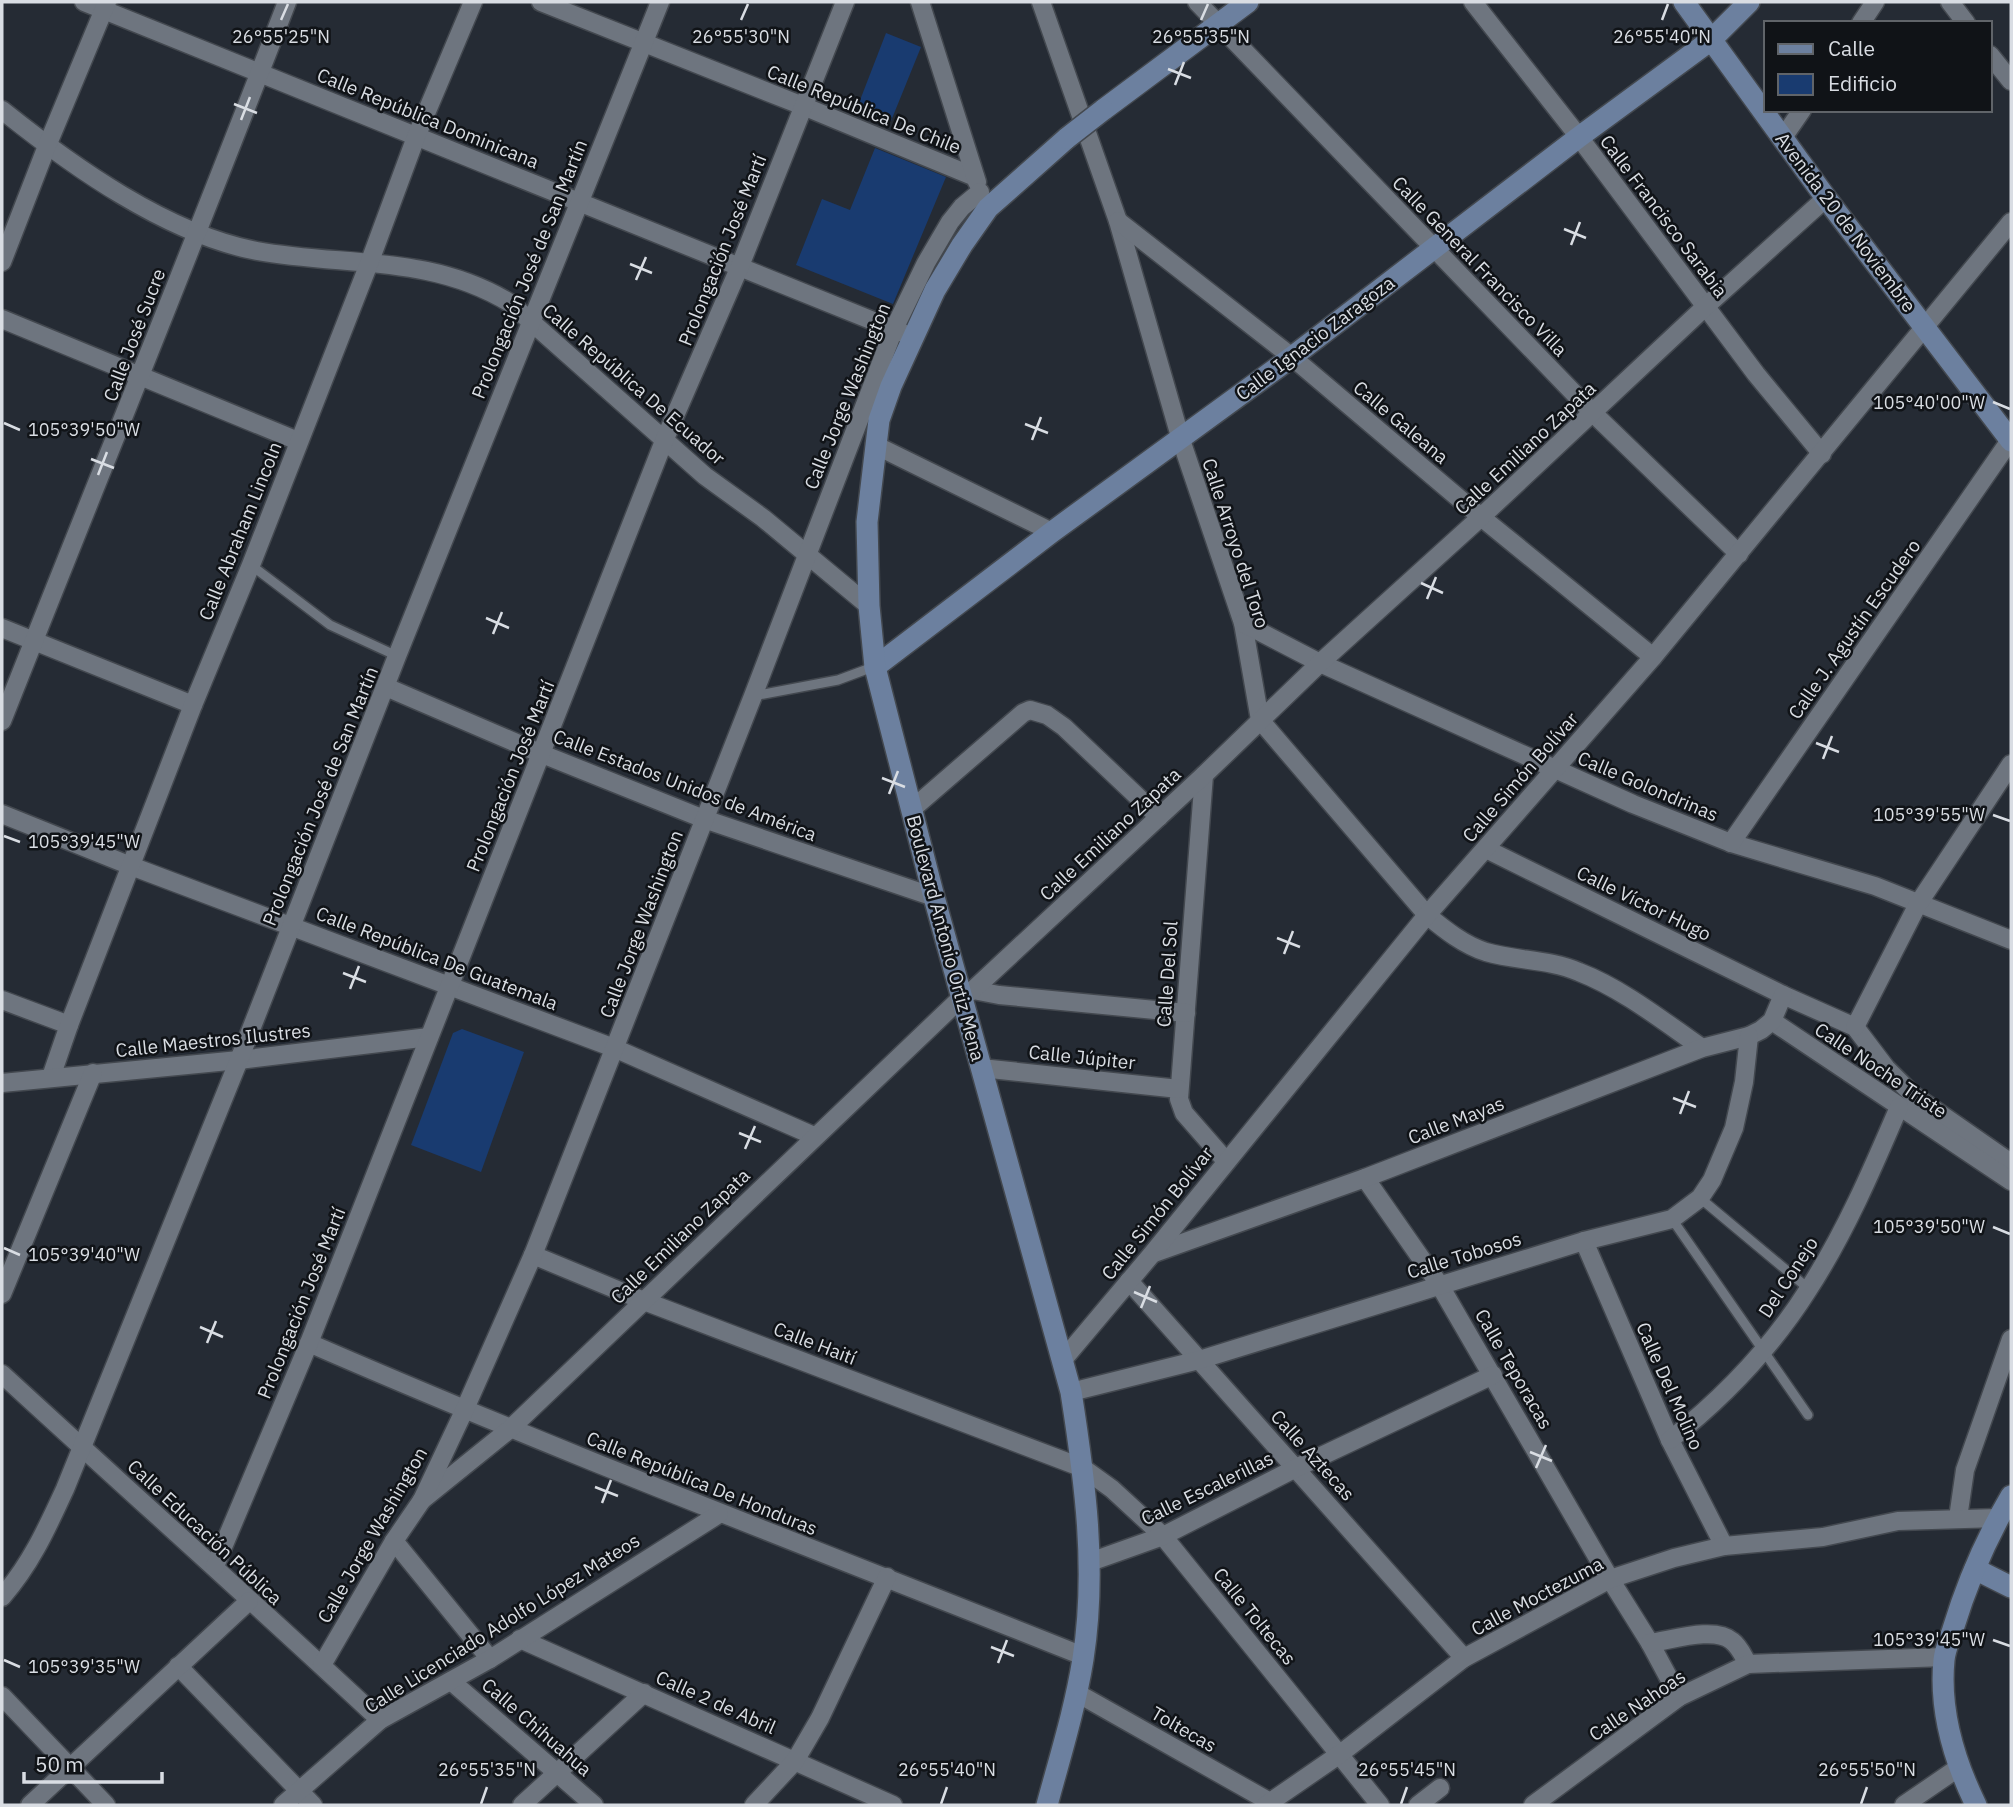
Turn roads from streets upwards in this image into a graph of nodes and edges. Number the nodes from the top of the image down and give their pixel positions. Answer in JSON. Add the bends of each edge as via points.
{"nodes":[{"id":1,"x":84,"y":2,"type":"edge"},
{"id":2,"x":287,"y":2,"type":"edge"},
{"id":3,"x":473,"y":2,"type":"edge"},
{"id":4,"x":541,"y":2,"type":"edge"},
{"id":5,"x":660,"y":2,"type":"edge"},
{"id":6,"x":845,"y":2,"type":"edge"},
{"id":7,"x":920,"y":2,"type":"edge"},
{"id":8,"x":1041,"y":2,"type":"edge"},
{"id":9,"x":1197,"y":2,"type":"edge"},
{"id":10,"x":1248,"y":2,"type":"edge"},
{"id":11,"x":1473,"y":2,"type":"edge"},
{"id":12,"x":1684,"y":2,"type":"edge"},
{"id":13,"x":1749,"y":2,"type":"edge"},
{"id":14,"x":1875,"y":2,"type":"edge"},
{"id":15,"x":1950,"y":2,"type":"edge"},
{"id":16,"x":106,"y":6,"type":"edge"},
{"id":17,"x":1862,"y":21,"type":"edge"},
{"id":18,"x":1964,"y":21,"type":"edge"},
{"id":19,"x":1218,"y":23,"type":"junction"},
{"id":20,"x":1711,"y":40,"type":"junction"},
{"id":21,"x":644,"y":42,"type":"junction"},
{"id":22,"x":1992,"y":57,"type":"edge"},
{"id":23,"x":260,"y":72,"type":"junction"},
{"id":24,"x":2011,"y":81,"type":"edge"},
{"id":25,"x":803,"y":106,"type":"junction"},
{"id":26,"x":2,"y":110,"type":"edge"},
{"id":27,"x":1801,"y":112,"type":"edge"},
{"id":28,"x":1579,"y":136,"type":"junction"},
{"id":29,"x":415,"y":137,"type":"junction"},
{"id":30,"x":1782,"y":139,"type":"junction"},
{"id":31,"x":47,"y":146,"type":"junction"},
{"id":32,"x":981,"y":192,"type":"junction"},
{"id":33,"x":1826,"y":198,"type":"junction"},
{"id":34,"x":578,"y":202,"type":"junction"},
{"id":35,"x":1118,"y":221,"type":"junction"},
{"id":36,"x":2011,"y":222,"type":"edge"},
{"id":37,"x":195,"y":232,"type":"junction"},
{"id":38,"x":1434,"y":247,"type":"junction"},
{"id":39,"x":370,"y":261,"type":"junction"},
{"id":40,"x":2,"y":262,"type":"edge"},
{"id":41,"x":740,"y":266,"type":"junction"},
{"id":42,"x":1705,"y":307,"type":"junction"},
{"id":43,"x":2,"y":319,"type":"edge"},
{"id":44,"x":531,"y":322,"type":"junction"},
{"id":45,"x":1924,"y":327,"type":"junction"},
{"id":46,"x":903,"y":333,"type":"junction"},
{"id":47,"x":1292,"y":357,"type":"junction"},
{"id":48,"x":142,"y":375,"type":"junction"},
{"id":49,"x":1593,"y":413,"type":"junction"},
{"id":50,"x":1181,"y":440,"type":"junction"},
{"id":51,"x":2011,"y":440,"type":"edge"},
{"id":52,"x":298,"y":441,"type":"junction"},
{"id":53,"x":664,"y":441,"type":"junction"},
{"id":54,"x":874,"y":445,"type":"junction"},
{"id":55,"x":1822,"y":454,"type":"junction"},
{"id":56,"x":1481,"y":517,"type":"junction"},
{"id":57,"x":1052,"y":532,"type":"junction"},
{"id":58,"x":806,"y":554,"type":"junction"},
{"id":59,"x":1739,"y":554,"type":"junction"},
{"id":60,"x":869,"y":606,"type":"junction"},
{"id":61,"x":1243,"y":623,"type":"junction"},
{"id":62,"x":2,"y":628,"type":"edge"},
{"id":63,"x":34,"y":640,"type":"junction"},
{"id":64,"x":1653,"y":657,"type":"junction"},
{"id":65,"x":1320,"y":663,"type":"junction"},
{"id":66,"x":875,"y":667,"type":"junction"},
{"id":67,"x":386,"y":687,"type":"junction"},
{"id":68,"x":193,"y":705,"type":"junction"},
{"id":69,"x":1259,"y":720,"type":"junction"},
{"id":70,"x":2,"y":721,"type":"edge"},
{"id":71,"x":542,"y":754,"type":"junction"},
{"id":72,"x":2011,"y":764,"type":"edge"},
{"id":73,"x":1555,"y":770,"type":"junction"},
{"id":74,"x":1204,"y":775,"type":"junction"},
{"id":75,"x":911,"y":810,"type":"junction"},
{"id":76,"x":2,"y":814,"type":"edge"},
{"id":77,"x":1159,"y":817,"type":"junction"},
{"id":78,"x":704,"y":820,"type":"junction"},
{"id":79,"x":1731,"y":843,"type":"junction"},
{"id":80,"x":1486,"y":849,"type":"junction"},
{"id":81,"x":131,"y":866,"type":"junction"},
{"id":82,"x":934,"y":897,"type":"junction"},
{"id":83,"x":1918,"y":904,"type":"junction"},
{"id":84,"x":1427,"y":915,"type":"junction"},
{"id":85,"x":291,"y":925,"type":"junction"},
{"id":86,"x":2011,"y":940,"type":"edge"},
{"id":87,"x":448,"y":986,"type":"junction"},
{"id":88,"x":967,"y":993,"type":"junction"},
{"id":89,"x":1783,"y":995,"type":"junction"},
{"id":90,"x":2,"y":1000,"type":"edge"},
{"id":91,"x":1186,"y":1013,"type":"junction"},
{"id":92,"x":1772,"y":1021,"type":"junction"},
{"id":93,"x":69,"y":1025,"type":"junction"},
{"id":94,"x":1855,"y":1027,"type":"junction"},
{"id":95,"x":1749,"y":1036,"type":"junction"},
{"id":96,"x":429,"y":1037,"type":"junction"},
{"id":97,"x":614,"y":1048,"type":"junction"},
{"id":98,"x":1702,"y":1048,"type":"junction"},
{"id":99,"x":239,"y":1060,"type":"junction"},
{"id":100,"x":981,"y":1068,"type":"junction"},
{"id":101,"x":93,"y":1073,"type":"junction"},
{"id":102,"x":51,"y":1077,"type":"junction"},
{"id":103,"x":2,"y":1083,"type":"edge"},
{"id":104,"x":1179,"y":1088,"type":"junction"},
{"id":105,"x":1906,"y":1101,"type":"junction"},
{"id":106,"x":814,"y":1136,"type":"junction"},
{"id":107,"x":1226,"y":1161,"type":"junction"},
{"id":108,"x":2011,"y":1164,"type":"edge"},
{"id":109,"x":1991,"y":1169,"type":"junction"},
{"id":110,"x":1364,"y":1178,"type":"junction"},
{"id":111,"x":2011,"y":1181,"type":"edge"},
{"id":112,"x":1584,"y":1241,"type":"junction"},
{"id":113,"x":1152,"y":1254,"type":"junction"},
{"id":114,"x":533,"y":1255,"type":"junction"},
{"id":115,"x":1129,"y":1281,"type":"junction"},
{"id":116,"x":1439,"y":1284,"type":"junction"},
{"id":117,"x":2,"y":1294,"type":"edge"},
{"id":118,"x":644,"y":1301,"type":"junction"},
{"id":119,"x":2011,"y":1339,"type":"edge"},
{"id":120,"x":309,"y":1343,"type":"junction"},
{"id":121,"x":1199,"y":1360,"type":"junction"},
{"id":122,"x":1062,"y":1361,"type":"junction"},
{"id":123,"x":2,"y":1374,"type":"edge"},
{"id":124,"x":1493,"y":1375,"type":"junction"},
{"id":125,"x":1071,"y":1392,"type":"junction"},
{"id":126,"x":464,"y":1411,"type":"junction"},
{"id":127,"x":510,"y":1429,"type":"junction"},
{"id":128,"x":1670,"y":1440,"type":"junction"},
{"id":129,"x":82,"y":1447,"type":"junction"},
{"id":130,"x":1083,"y":1468,"type":"junction"},
{"id":131,"x":1296,"y":1468,"type":"junction"},
{"id":132,"x":2011,"y":1496,"type":"edge"},
{"id":133,"x":422,"y":1500,"type":"junction"},
{"id":134,"x":719,"y":1514,"type":"junction"},
{"id":135,"x":1958,"y":1518,"type":"junction"},
{"id":136,"x":1998,"y":1518,"type":"junction"},
{"id":137,"x":1163,"y":1536,"type":"junction"},
{"id":138,"x":394,"y":1541,"type":"junction"},
{"id":139,"x":1724,"y":1546,"type":"junction"},
{"id":140,"x":1090,"y":1562,"type":"junction"},
{"id":141,"x":215,"y":1566,"type":"junction"},
{"id":142,"x":1975,"y":1569,"type":"junction"},
{"id":143,"x":887,"y":1577,"type":"junction"},
{"id":144,"x":1611,"y":1579,"type":"junction"},
{"id":145,"x":2007,"y":1585,"type":"edge"},
{"id":146,"x":2,"y":1597,"type":"edge"},
{"id":147,"x":249,"y":1601,"type":"junction"},
{"id":148,"x":520,"y":1639,"type":"junction"},
{"id":149,"x":1650,"y":1643,"type":"junction"},
{"id":150,"x":1083,"y":1656,"type":"junction"},
{"id":151,"x":1944,"y":1657,"type":"junction"},
{"id":152,"x":1464,"y":1658,"type":"junction"},
{"id":153,"x":490,"y":1659,"type":"junction"},
{"id":154,"x":1748,"y":1664,"type":"junction"},
{"id":155,"x":322,"y":1665,"type":"junction"},
{"id":156,"x":178,"y":1666,"type":"junction"},
{"id":157,"x":452,"y":1681,"type":"junction"},
{"id":158,"x":644,"y":1693,"type":"junction"},
{"id":159,"x":1077,"y":1693,"type":"junction"},
{"id":160,"x":2,"y":1696,"type":"edge"},
{"id":161,"x":1679,"y":1697,"type":"junction"},
{"id":162,"x":380,"y":1720,"type":"junction"},
{"id":163,"x":1340,"y":1754,"type":"junction"},
{"id":164,"x":795,"y":1761,"type":"junction"},
{"id":165,"x":69,"y":1767,"type":"junction"},
{"id":166,"x":1958,"y":1768,"type":"junction"},
{"id":167,"x":558,"y":1774,"type":"junction"},
{"id":168,"x":1440,"y":1788,"type":"dead end"},
{"id":169,"x":298,"y":1790,"type":"junction"},
{"id":170,"x":1268,"y":1804,"type":"edge"},
{"id":171,"x":30,"y":1805,"type":"edge"},
{"id":172,"x":106,"y":1805,"type":"edge"},
{"id":173,"x":283,"y":1805,"type":"edge"},
{"id":174,"x":313,"y":1805,"type":"edge"},
{"id":175,"x":522,"y":1805,"type":"edge"},
{"id":176,"x":594,"y":1805,"type":"edge"},
{"id":177,"x":754,"y":1805,"type":"edge"},
{"id":178,"x":893,"y":1805,"type":"edge"},
{"id":179,"x":1047,"y":1805,"type":"edge"},
{"id":180,"x":1380,"y":1805,"type":"edge"},
{"id":181,"x":1418,"y":1805,"type":"edge"},
{"id":182,"x":1535,"y":1805,"type":"edge"},
{"id":183,"x":1904,"y":1805,"type":"edge"},
{"id":184,"x":1976,"y":1805,"type":"edge"}],
"edges":[{"from":1,"to":16,"type":"street","name":"Calle República Dominicana"},
{"from":2,"to":23,"type":"street","name":"Calle José Sucre"},
{"from":3,"to":29,"type":"street","name":"Calle Abraham Lincoln"},
{"from":4,"to":21,"type":"street","name":"Calle República De Chile"},
{"from":5,"to":21,"type":"street","name":"Prolongación José de San Martín"},
{"from":6,"to":25,"type":"street","name":"Prolongación José Martí"},
{"from":7,"to":32,"type":"street"},
{"from":8,"to":35,"type":"street","name":"Calle Arroyo del Toro"},
{"from":9,"to":19,"type":"street","name":"Calle General Francisco Villa"},
{"from":10,"to":19,"type":"street","name":"Boulevard Antonio Ortiz Mena"},
{"from":11,"to":28,"type":"street","name":"Calle Francisco Sarabia"},
{"from":12,"to":20,"type":"street","name":"Avenida 20 de Noviembre"},
{"from":13,"to":20,"type":"street","name":"Calle Ignacio Zaragoza"},
{"from":14,"to":17,"type":"street"},
{"from":15,"to":18,"type":"street"},
{"from":16,"to":23,"type":"street","name":"Calle República Dominicana"},
{"from":16,"to":31,"type":"street"},
{"from":19,"to":32,"type":"street","name":"Boulevard Antonio Ortiz Mena","bridge":true,"via":[[1067,138]]},
{"from":19,"to":38,"type":"street","name":"Calle General Francisco Villa"},
{"from":20,"to":28,"type":"street","name":"Calle Ignacio Zaragoza"},
{"from":20,"to":30,"type":"street","name":"Avenida 20 de Noviembre"},
{"from":21,"to":25,"type":"street","name":"Calle República De Chile"},
{"from":21,"to":34,"type":"street","name":"Prolongación José de San Martín"},
{"from":22,"to":24,"type":"street"},
{"from":23,"to":29,"type":"street","name":"Calle República Dominicana"},
{"from":23,"to":37,"type":"street","name":"Calle José Sucre"},
{"from":25,"to":32,"type":"street","name":"Calle República De Chile"},
{"from":25,"to":41,"type":"street","name":"Prolongación José Martí"},
{"from":26,"to":31,"type":"street","name":"Calle República De Ecuador"},
{"from":27,"to":30,"type":"street"},
{"from":28,"to":38,"type":"street","name":"Calle Ignacio Zaragoza"},
{"from":28,"to":42,"type":"street","name":"Calle Francisco Sarabia"},
{"from":29,"to":34,"type":"street","name":"Calle República Dominicana"},
{"from":29,"to":39,"type":"street","name":"Calle Abraham Lincoln"},
{"from":30,"to":33,"type":"street","name":"Avenida 20 de Noviembre"},
{"from":31,"to":37,"type":"street","name":"Calle República De Ecuador"},
{"from":31,"to":40,"type":"street"},
{"from":32,"to":46,"type":"street","name":"Boulevard Antonio Ortiz Mena","via":[[962,245]]},
{"from":33,"to":42,"type":"street","name":"Calle Emiliano Zapata"},
{"from":33,"to":45,"type":"street","name":"Avenida 20 de Noviembre"},
{"from":34,"to":41,"type":"street","name":"Calle República Dominicana"},
{"from":34,"to":44,"type":"street","name":"Prolongación José de San Martín"},
{"from":35,"to":47,"type":"street","name":"Calle Galeana"},
{"from":35,"to":50,"type":"street","name":"Calle Arroyo del Toro"},
{"from":36,"to":45,"type":"street","name":"Calle Simón Bolívar"},
{"from":37,"to":39,"type":"street","name":"Calle República De Ecuador","via":[[257,251]]},
{"from":37,"to":48,"type":"street","name":"Calle José Sucre"},
{"from":38,"to":47,"type":"street","name":"Calle Ignacio Zaragoza"},
{"from":38,"to":49,"type":"street","name":"Calle General Francisco Villa"},
{"from":39,"to":44,"type":"street","name":"Calle República De Ecuador","via":[[487,289]]},
{"from":39,"to":52,"type":"street","name":"Calle Abraham Lincoln"},
{"from":41,"to":46,"type":"street","name":"Calle República Dominicana"},
{"from":41,"to":53,"type":"street","name":"Prolongación José Martí"},
{"from":42,"to":49,"type":"street","name":"Calle Emiliano Zapata"},
{"from":42,"to":55,"type":"street","name":"Calle Francisco Sarabia"},
{"from":43,"to":48,"type":"street"},
{"from":44,"to":53,"type":"street","name":"Calle República De Ecuador"},
{"from":44,"to":67,"type":"street","name":"Prolongación José de San Martín"},
{"from":45,"to":51,"type":"street","name":"Avenida 20 de Noviembre"},
{"from":45,"to":55,"type":"street","name":"Calle Simón Bolívar"},
{"from":46,"to":54,"type":"street","name":"Boulevard Antonio Ortiz Mena"},
{"from":46,"to":58,"type":"street","name":"Calle Jorge Washington"},
{"from":47,"to":50,"type":"street","name":"Calle Ignacio Zaragoza"},
{"from":47,"to":56,"type":"street","name":"Calle Galeana"},
{"from":48,"to":52,"type":"street"},
{"from":48,"to":63,"type":"street","name":"Calle José Sucre"},
{"from":49,"to":56,"type":"street","name":"Calle Emiliano Zapata"},
{"from":49,"to":59,"type":"street","name":"Calle General Francisco Villa"},
{"from":50,"to":57,"type":"street","name":"Calle Ignacio Zaragoza"},
{"from":50,"to":61,"type":"street","name":"Calle Arroyo del Toro"},
{"from":51,"to":79,"type":"street","name":"Calle J. Agustín Escudero"},
{"from":52,"to":68,"type":"street","name":"Calle Abraham Lincoln"},
{"from":53,"to":58,"type":"street","name":"Calle República De Ecuador"},
{"from":53,"to":71,"type":"street","name":"Prolongación José Martí"},
{"from":54,"to":57,"type":"street"},
{"from":54,"to":60,"type":"street","name":"Boulevard Antonio Ortiz Mena","via":[[867,522]]},
{"from":55,"to":59,"type":"street","name":"Calle Simón Bolívar"},
{"from":56,"to":64,"type":"street","name":"Calle Galeana"},
{"from":56,"to":65,"type":"street","name":"Calle Emiliano Zapata"},
{"from":57,"to":66,"type":"street","name":"Calle Ignacio Zaragoza"},
{"from":58,"to":60,"type":"street","name":"Calle República De Ecuador"},
{"from":58,"to":78,"type":"street","name":"Calle Jorge Washington"},
{"from":59,"to":64,"type":"street","name":"Calle Simón Bolívar"},
{"from":60,"to":66,"type":"street","name":"Boulevard Antonio Ortiz Mena"},
{"from":61,"to":65,"type":"street","name":"Calle Golondrinas"},
{"from":61,"to":69,"type":"street","name":"Calle Arroyo del Toro"},
{"from":62,"to":63,"type":"street"},
{"from":63,"to":68,"type":"street"},
{"from":63,"to":70,"type":"street","name":"Calle José Sucre"},
{"from":64,"to":73,"type":"street","name":"Calle Simón Bolívar"},
{"from":65,"to":69,"type":"street","name":"Calle Emiliano Zapata"},
{"from":65,"to":73,"type":"street","name":"Calle Golondrinas"},
{"from":66,"to":75,"type":"street","name":"Boulevard Antonio Ortiz Mena"},
{"from":67,"to":71,"type":"street","name":"Calle Estados Unidos de América"},
{"from":67,"to":85,"type":"street","name":"Prolongación José de San Martín"},
{"from":68,"to":81,"type":"street","name":"Calle Abraham Lincoln"},
{"from":69,"to":74,"type":"street","name":"Calle Emiliano Zapata"},
{"from":69,"to":84,"type":"street"},
{"from":71,"to":78,"type":"street","name":"Calle Estados Unidos de América"},
{"from":71,"to":87,"type":"street","name":"Prolongación José Martí"},
{"from":72,"to":83,"type":"street"},
{"from":73,"to":79,"type":"street","name":"Calle Golondrinas"},
{"from":73,"to":80,"type":"street","name":"Calle Simón Bolívar"},
{"from":74,"to":77,"type":"street","name":"Calle Emiliano Zapata"},
{"from":74,"to":91,"type":"street","name":"Calle Del Sol"},
{"from":75,"to":77,"type":"street","via":[[1023,713],[1036,710],[1064,727]]},
{"from":75,"to":82,"type":"street","name":"Boulevard Antonio Ortiz Mena"},
{"from":76,"to":81,"type":"street","name":"Calle República De Guatemala"},
{"from":77,"to":88,"type":"street","name":"Calle Emiliano Zapata"},
{"from":78,"to":82,"type":"street","name":"Calle Estados Unidos de América"},
{"from":78,"to":97,"type":"street","name":"Calle Jorge Washington"},
{"from":79,"to":83,"type":"street","name":"Calle Golondrinas","via":[[1875,886]]},
{"from":80,"to":84,"type":"street","name":"Calle Simón Bolívar"},
{"from":80,"to":89,"type":"street","name":"Calle Víctor Hugo"},
{"from":81,"to":85,"type":"street","name":"Calle República De Guatemala"},
{"from":81,"to":93,"type":"street","name":"Calle Abraham Lincoln"},
{"from":82,"to":88,"type":"street","name":"Boulevard Antonio Ortiz Mena"},
{"from":83,"to":86,"type":"street","name":"Calle Golondrinas"},
{"from":83,"to":94,"type":"street"},
{"from":84,"to":98,"type":"street","via":[[1484,952],[1582,973]]},
{"from":84,"to":107,"type":"street","name":"Calle Simón Bolívar"},
{"from":85,"to":87,"type":"street","name":"Calle República De Guatemala"},
{"from":85,"to":99,"type":"street","name":"Prolongación José de San Martín"},
{"from":87,"to":96,"type":"street","name":"Prolongación José Martí"},
{"from":87,"to":97,"type":"street","name":"Calle República De Guatemala"},
{"from":88,"to":91,"type":"street"},
{"from":88,"to":100,"type":"street","name":"Boulevard Antonio Ortiz Mena"},
{"from":88,"to":106,"type":"street","name":"Calle Emiliano Zapata"},
{"from":89,"to":92,"type":"street"},
{"from":89,"to":94,"type":"street","name":"Calle Víctor Hugo"},
{"from":90,"to":93,"type":"street"},
{"from":91,"to":104,"type":"street","name":"Calle Del Sol"},
{"from":92,"to":95,"type":"street","name":"Calle Mayas"},
{"from":92,"to":105,"type":"street","name":"Calle Noche Triste"},
{"from":93,"to":102,"type":"street","name":"Calle Abraham Lincoln"},
{"from":94,"to":105,"type":"street"},
{"from":95,"to":98,"type":"street","name":"Calle Mayas"},
{"from":95,"to":112,"type":"street","name":"Calle Tobosos","via":[[1734,1128],[1700,1198],[1672,1219]]},
{"from":96,"to":99,"type":"street","name":"Calle Maestros Ilustres"},
{"from":96,"to":120,"type":"street","name":"Prolongación José Martí"},
{"from":97,"to":106,"type":"street","name":"Calle República De Guatemala"},
{"from":97,"to":114,"type":"street","name":"Calle Jorge Washington"},
{"from":98,"to":110,"type":"street","name":"Calle Mayas"},
{"from":99,"to":101,"type":"street","name":"Calle Maestros Ilustres"},
{"from":99,"to":129,"type":"street","name":"Prolongación José de San Martín"},
{"from":100,"to":104,"type":"street","name":"Calle Júpiter"},
{"from":100,"to":122,"type":"street","name":"Boulevard Antonio Ortiz Mena"},
{"from":101,"to":102,"type":"street","name":"Calle Maestros Ilustres"},
{"from":101,"to":117,"type":"street"},
{"from":102,"to":103,"type":"street","name":"Calle Maestros Ilustres"},
{"from":104,"to":107,"type":"street","name":"Calle Del Sol","via":[[1184,1113]]},
{"from":105,"to":108,"type":"street"},
{"from":105,"to":109,"type":"street","name":"Calle Noche Triste"},
{"from":105,"to":128,"type":"street","name":"Del Conejo","via":[[1809,1290],[1763,1351]]},
{"from":106,"to":118,"type":"street","name":"Calle Emiliano Zapata"},
{"from":107,"to":113,"type":"street","name":"Calle Simón Bolívar"},
{"from":108,"to":109,"type":"street"},
{"from":109,"to":111,"type":"street","name":"Calle Noche Triste"},
{"from":110,"to":113,"type":"street","name":"Calle Mayas"},
{"from":110,"to":116,"type":"street","name":"Calle Teporacas"},
{"from":112,"to":116,"type":"street","name":"Calle Tobosos"},
{"from":112,"to":128,"type":"street","name":"Calle Del Molino"},
{"from":113,"to":115,"type":"street","name":"Calle Simón Bolívar"},
{"from":114,"to":118,"type":"street","name":"Calle Haití"},
{"from":114,"to":126,"type":"street","name":"Calle Jorge Washington"},
{"from":115,"to":121,"type":"street","name":"Calle Aztecas"},
{"from":115,"to":122,"type":"street","name":"Calle Simón Bolívar"},
{"from":116,"to":121,"type":"street","name":"Calle Tobosos"},
{"from":116,"to":124,"type":"street","name":"Calle Teporacas"},
{"from":118,"to":127,"type":"street","name":"Calle Emiliano Zapata"},
{"from":118,"to":130,"type":"street","name":"Calle Haití"},
{"from":119,"to":135,"type":"street","via":[[1965,1470]]},
{"from":120,"to":126,"type":"street","name":"Calle República De Honduras"},
{"from":120,"to":141,"type":"street","name":"Prolongación José Martí"},
{"from":121,"to":125,"type":"street","name":"Calle Tobosos"},
{"from":121,"to":131,"type":"street","name":"Calle Aztecas"},
{"from":122,"to":125,"type":"street","name":"Boulevard Antonio Ortiz Mena"},
{"from":123,"to":129,"type":"street","name":"Calle Educación Pública"},
{"from":124,"to":131,"type":"street","name":"Calle Escalerillas"},
{"from":124,"to":144,"type":"street","name":"Calle Teporacas"},
{"from":125,"to":130,"type":"street","name":"Boulevard Antonio Ortiz Mena"},
{"from":126,"to":127,"type":"street","name":"Calle República De Honduras"},
{"from":126,"to":133,"type":"street","name":"Calle Jorge Washington"},
{"from":127,"to":133,"type":"street","name":"Calle Emiliano Zapata"},
{"from":127,"to":134,"type":"street","name":"Calle República De Honduras"},
{"from":128,"to":139,"type":"street","name":"Calle Del Molino"},
{"from":129,"to":141,"type":"street","name":"Calle Educación Pública"},
{"from":129,"to":146,"type":"street","name":"Prolongación José de San Martín","via":[[42,1540]]},
{"from":130,"to":137,"type":"street","name":"Calle Toltecas"},
{"from":130,"to":140,"type":"street","name":"Boulevard Antonio Ortiz Mena"},
{"from":131,"to":137,"type":"street","name":"Calle Escalerillas"},
{"from":131,"to":152,"type":"street","name":"Calle Aztecas"},
{"from":132,"to":136,"type":"street"},
{"from":133,"to":138,"type":"street","name":"Calle Jorge Washington"},
{"from":134,"to":143,"type":"street","name":"Calle República De Honduras"},
{"from":134,"to":148,"type":"street","name":"Calle Licenciado Adolfo López Mateos"},
{"from":135,"to":136,"type":"street","name":"Calle Moctezuma"},
{"from":135,"to":139,"type":"street","name":"Calle Moctezuma","via":[[1898,1521],[1824,1537]]},
{"from":136,"to":142,"type":"street"},
{"from":137,"to":140,"type":"street","name":"Calle Escalerillas"},
{"from":137,"to":163,"type":"street","name":"Calle Toltecas"},
{"from":138,"to":153,"type":"street"},
{"from":138,"to":155,"type":"street","name":"Calle Jorge Washington"},
{"from":139,"to":144,"type":"street","name":"Calle Moctezuma"},
{"from":140,"to":150,"type":"street","name":"Boulevard Antonio Ortiz Mena"},
{"from":141,"to":147,"type":"street","name":"Calle Educación Pública"},
{"from":142,"to":145,"type":"street"},
{"from":142,"to":151,"type":"street"},
{"from":143,"to":150,"type":"street","name":"Calle República De Honduras"},
{"from":143,"to":164,"type":"street"},
{"from":144,"to":149,"type":"street","name":"Calle Teporacas"},
{"from":144,"to":152,"type":"street","name":"Calle Moctezuma"},
{"from":147,"to":155,"type":"street","name":"Calle Educación Pública"},
{"from":147,"to":156,"type":"street"},
{"from":148,"to":153,"type":"street","name":"Calle Licenciado Adolfo López Mateos"},
{"from":148,"to":158,"type":"street","name":"Calle 2 de Abril"},
{"from":149,"to":154,"type":"street","via":[[1722,1635],[1740,1649]]},
{"from":149,"to":161,"type":"street","name":"Calle Teporacas"},
{"from":150,"to":159,"type":"street","name":"Boulevard Antonio Ortiz Mena"},
{"from":151,"to":154,"type":"street","name":"Calle Nahoas"},
{"from":151,"to":166,"type":"street","via":[[1943,1693]]},
{"from":152,"to":163,"type":"street","name":"Calle Moctezuma"},
{"from":153,"to":157,"type":"street","name":"Calle Licenciado Adolfo López Mateos"},
{"from":154,"to":161,"type":"street","name":"Calle Nahoas"},
{"from":155,"to":162,"type":"street","name":"Calle Educación Pública"},
{"from":156,"to":165,"type":"street"},
{"from":156,"to":169,"type":"street"},
{"from":157,"to":162,"type":"street","name":"Calle Licenciado Adolfo López Mateos"},
{"from":157,"to":167,"type":"street","name":"Calle Chihuahua"},
{"from":158,"to":164,"type":"street","name":"Calle 2 de Abril"},
{"from":158,"to":167,"type":"street"},
{"from":159,"to":170,"type":"street","name":"Toltecas"},
{"from":159,"to":179,"type":"street","name":"Boulevard Antonio Ortiz Mena"},
{"from":160,"to":165,"type":"street"},
{"from":161,"to":182,"type":"street","name":"Calle Nahoas"},
{"from":162,"to":169,"type":"street","name":"Calle Licenciado Adolfo López Mateos"},
{"from":163,"to":170,"type":"street","name":"Calle Moctezuma"},
{"from":163,"to":180,"type":"street","name":"Calle Toltecas"},
{"from":164,"to":177,"type":"street"},
{"from":164,"to":178,"type":"street","name":"Calle 2 de Abril"},
{"from":165,"to":171,"type":"street"},
{"from":165,"to":172,"type":"street"},
{"from":166,"to":183,"type":"street"},
{"from":166,"to":184,"type":"street"},
{"from":167,"to":175,"type":"street"},
{"from":167,"to":176,"type":"street","name":"Calle Chihuahua"},
{"from":168,"to":181,"type":"street"},
{"from":169,"to":173,"type":"street","name":"Calle Licenciado Adolfo López Mateos"},
{"from":169,"to":174,"type":"street"}]}
